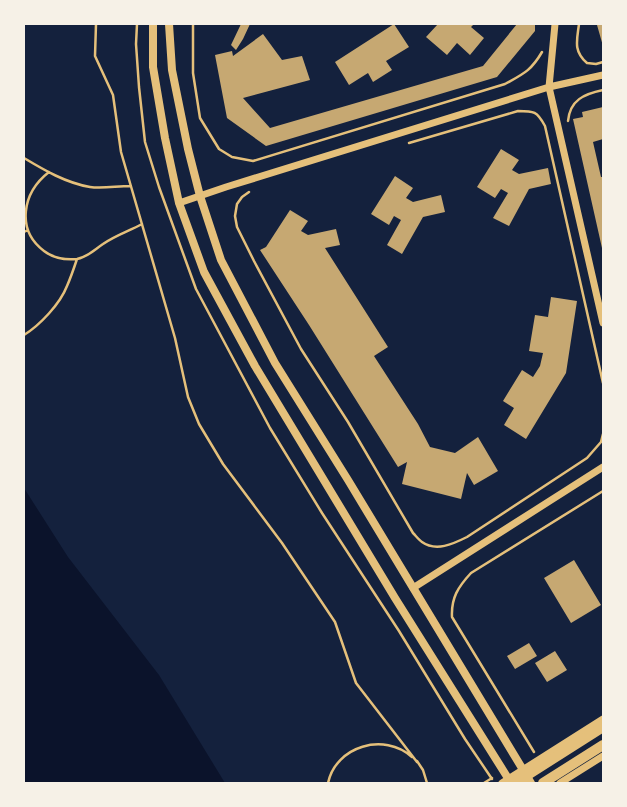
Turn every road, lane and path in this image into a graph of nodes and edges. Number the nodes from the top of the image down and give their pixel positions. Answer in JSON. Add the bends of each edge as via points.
{"nodes":[{"id":1,"x":96,"y":24,"type":"edge"},
{"id":2,"x":152,"y":24,"type":"edge"},
{"id":3,"x":169,"y":24,"type":"edge"},
{"id":4,"x":193,"y":24,"type":"edge"},
{"id":5,"x":555,"y":24,"type":"edge"},
{"id":6,"x":578,"y":24,"type":"edge"},
{"id":7,"x":542,"y":51,"type":"dead end"},
{"id":8,"x":603,"y":62,"type":"edge"},
{"id":9,"x":603,"y":75,"type":"edge"},
{"id":10,"x":549,"y":87,"type":"junction"},
{"id":11,"x":603,"y":90,"type":"edge"},
{"id":12,"x":570,"y":128,"type":"dead end"},
{"id":13,"x":404,"y":144,"type":"dead end"},
{"id":14,"x":24,"y":158,"type":"edge"},
{"id":15,"x":49,"y":172,"type":"junction"},
{"id":16,"x":130,"y":186,"type":"junction"},
{"id":17,"x":254,"y":189,"type":"dead end"},
{"id":18,"x":200,"y":196,"type":"junction"},
{"id":19,"x":179,"y":203,"type":"junction"},
{"id":20,"x":142,"y":224,"type":"junction"},
{"id":21,"x":28,"y":230,"type":"junction"},
{"id":22,"x":24,"y":232,"type":"edge"},
{"id":23,"x":77,"y":259,"type":"junction"},
{"id":24,"x":603,"y":323,"type":"edge"},
{"id":25,"x":24,"y":335,"type":"edge"},
{"id":26,"x":603,"y":383,"type":"edge"},
{"id":27,"x":603,"y":434,"type":"edge"},
{"id":28,"x":603,"y":467,"type":"edge"},
{"id":29,"x":603,"y":491,"type":"edge"},
{"id":30,"x":413,"y":588,"type":"junction"},
{"id":31,"x":603,"y":719,"type":"edge"},
{"id":32,"x":603,"y":727,"type":"edge"},
{"id":33,"x":603,"y":745,"type":"edge"},
{"id":34,"x":537,"y":756,"type":"dead end"},
{"id":35,"x":603,"y":756,"type":"edge"},
{"id":36,"x":417,"y":762,"type":"junction"},
{"id":37,"x":328,"y":783,"type":"edge"},
{"id":38,"x":428,"y":783,"type":"edge"},
{"id":39,"x":502,"y":783,"type":"edge"},
{"id":40,"x":511,"y":783,"type":"edge"},
{"id":41,"x":515,"y":783,"type":"edge"},
{"id":42,"x":532,"y":783,"type":"edge"},
{"id":43,"x":543,"y":783,"type":"edge"},
{"id":44,"x":560,"y":783,"type":"edge"}],
"edges":[{"from":1,"to":16,"type":"path","via":[[95,56],[113,95],[121,152]]},
{"from":2,"to":19,"type":"main road","via":[[154,66],[165,138]]},
{"from":3,"to":18,"type":"main road","via":[[172,70]]},
{"from":4,"to":7,"type":"path","via":[[193,73],[200,118],[219,149],[232,157],[253,160],[505,84],[534,65]]},
{"from":5,"to":10,"type":"street"},
{"from":6,"to":8,"type":"path","via":[[576,48],[580,58],[587,63]]},
{"from":9,"to":10,"type":"street"},
{"from":10,"to":18,"type":"street"},
{"from":10,"to":24,"type":"street"},
{"from":11,"to":12,"type":"path","via":[[582,96],[573,104],[569,113]]},
{"from":13,"to":26,"type":"path","via":[[518,111],[532,111],[539,116],[544,126]]},
{"from":14,"to":15,"type":"path"},
{"from":15,"to":16,"type":"path","via":[[90,187]]},
{"from":15,"to":21,"type":"path","via":[[32,191],[28,200]]},
{"from":16,"to":20,"type":"path"},
{"from":17,"to":27,"type":"path","via":[[237,204],[237,227],[301,348],[413,533],[422,542],[435,546],[450,545],[466,537],[587,458],[601,442]]},
{"from":18,"to":19,"type":"street"},
{"from":18,"to":30,"type":"main road","via":[[221,260],[275,363]]},
{"from":19,"to":40,"type":"main road","via":[[204,272],[255,366],[395,598]]},
{"from":20,"to":23,"type":"path"},
{"from":20,"to":36,"type":"path","via":[[175,338],[188,397],[199,424],[223,464],[282,543],[335,622],[356,683]]},
{"from":21,"to":22,"type":"path"},
{"from":21,"to":23,"type":"path","via":[[32,239],[47,254]]},
{"from":23,"to":25,"type":"path","via":[[67,287],[50,312]]},
{"from":28,"to":30,"type":"street"},
{"from":29,"to":34,"type":"path","via":[[471,574],[454,596],[452,617]]},
{"from":30,"to":42,"type":"main road"},
{"from":31,"to":39,"type":"street"},
{"from":32,"to":41,"type":"main road"},
{"from":33,"to":43,"type":"main road"},
{"from":35,"to":44,"type":"street"},
{"from":36,"to":37,"type":"path","via":[[401,749],[390,745],[369,744],[340,760]]},
{"from":36,"to":38,"type":"path"}]}
